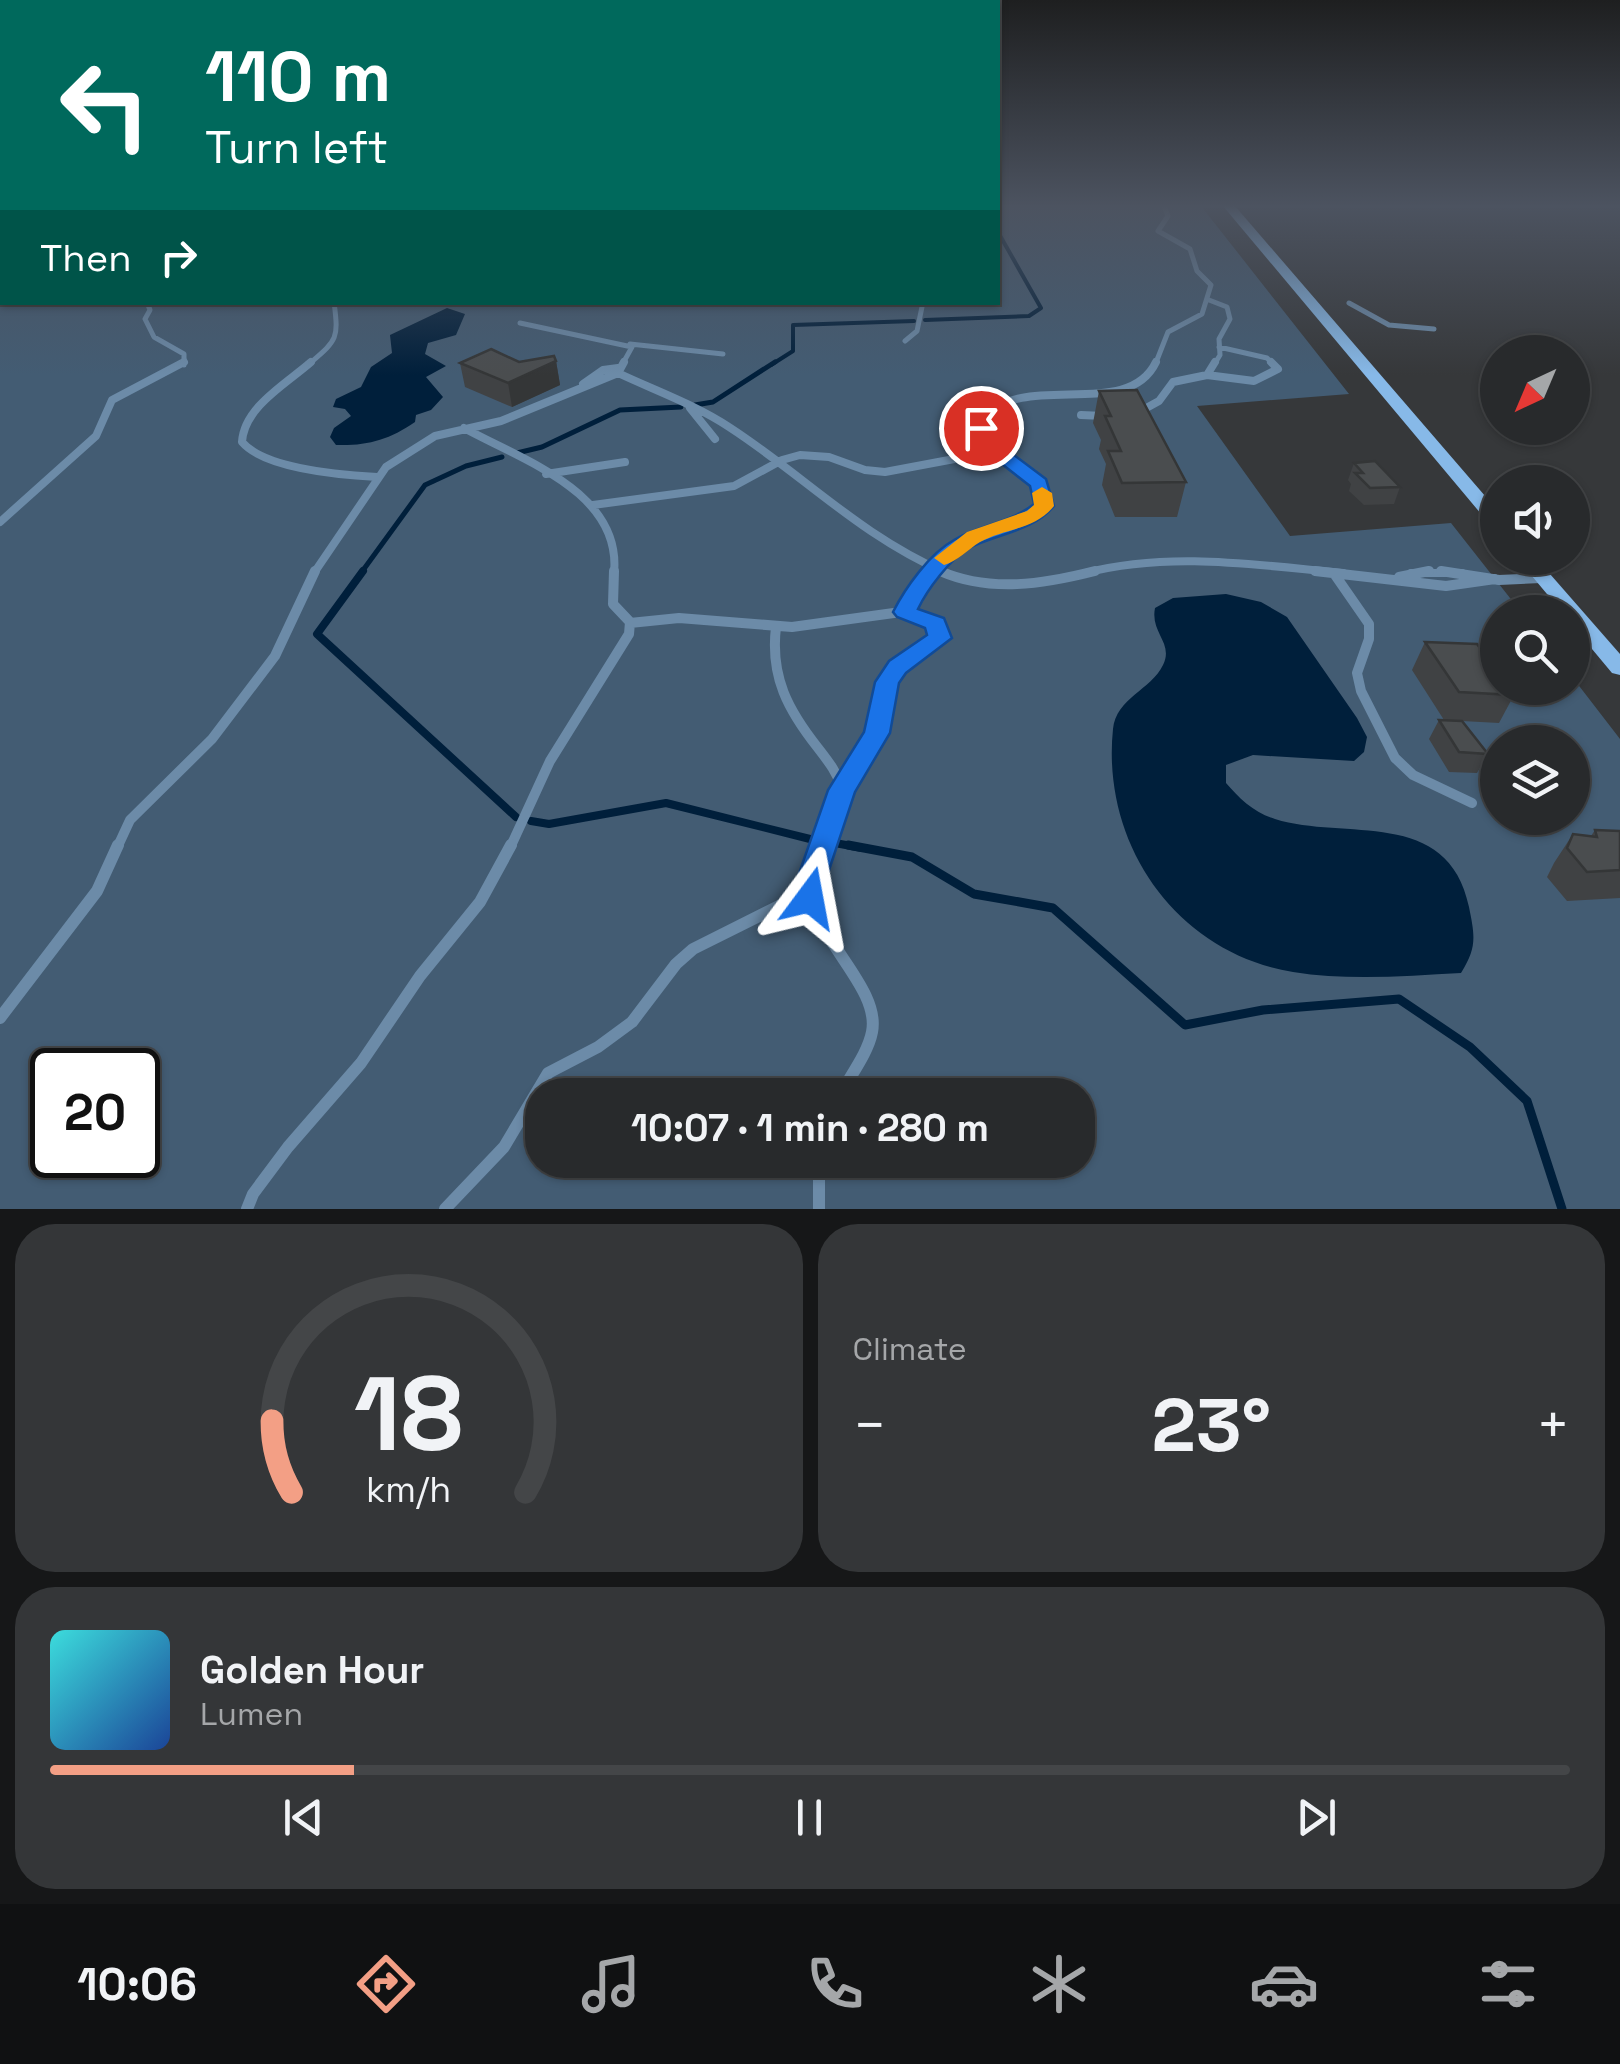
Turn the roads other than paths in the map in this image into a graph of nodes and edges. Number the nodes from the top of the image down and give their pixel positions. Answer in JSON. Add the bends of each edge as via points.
{"nodes":[{"id":1,"x":1195,"y":262,"type":"edge"},
{"id":2,"x":1277,"y":262,"type":"edge"},
{"id":3,"x":1210,"y":300,"type":"junction"},
{"id":4,"x":1349,"y":302,"type":"dead end"},
{"id":5,"x":148,"y":305,"type":"edge"},
{"id":6,"x":334,"y":305,"type":"edge"},
{"id":7,"x":921,"y":305,"type":"edge"},
{"id":8,"x":520,"y":323,"type":"dead end"},
{"id":9,"x":1434,"y":329,"type":"dead end"},
{"id":10,"x":905,"y":341,"type":"dead end"},
{"id":11,"x":628,"y":344,"type":"junction"},
{"id":12,"x":1219,"y":347,"type":"junction"},
{"id":13,"x":723,"y":354,"type":"dead end"},
{"id":14,"x":618,"y":370,"type":"junction"},
{"id":15,"x":1207,"y":375,"type":"junction"},
{"id":16,"x":688,"y":406,"type":"junction"},
{"id":17,"x":1080,"y":415,"type":"dead end"},
{"id":18,"x":462,"y":427,"type":"junction"},
{"id":19,"x":715,"y":439,"type":"dead end"},
{"id":20,"x":997,"y":451,"type":"junction"},
{"id":21,"x":625,"y":462,"type":"dead end"},
{"id":22,"x":776,"y":462,"type":"junction"},
{"id":23,"x":546,"y":474,"type":"junction"},
{"id":24,"x":377,"y":477,"type":"junction"},
{"id":25,"x":1480,"y":503,"type":"edge"},
{"id":26,"x":593,"y":504,"type":"junction"},
{"id":27,"x":0,"y":522,"type":"edge"},
{"id":28,"x":934,"y":569,"type":"junction"},
{"id":29,"x":1335,"y":575,"type":"junction"},
{"id":30,"x":1541,"y":575,"type":"edge"},
{"id":31,"x":1396,"y":578,"type":"junction"},
{"id":32,"x":1544,"y":578,"type":"junction"},
{"id":33,"x":1495,"y":579,"type":"junction"},
{"id":34,"x":905,"y":612,"type":"junction"},
{"id":35,"x":630,"y":624,"type":"junction"},
{"id":36,"x":776,"y":626,"type":"junction"},
{"id":37,"x":1620,"y":668,"type":"edge"},
{"id":38,"x":842,"y":790,"type":"junction"},
{"id":39,"x":1472,"y":803,"type":"dead end"},
{"id":40,"x":810,"y":885,"type":"junction"},
{"id":41,"x":0,"y":1018,"type":"edge"},
{"id":42,"x":849,"y":1078,"type":"edge"},
{"id":43,"x":819,"y":1178,"type":"edge"},
{"id":44,"x":248,"y":1209,"type":"edge"},
{"id":45,"x":445,"y":1209,"type":"edge"},
{"id":46,"x":820,"y":1209,"type":"edge"}],
"edges":[{"from":1,"to":3,"type":"lane","via":[[1211,284]]},
{"from":2,"to":25,"type":"main road"},
{"from":3,"to":12,"type":"lane","via":[[1230,312]]},
{"from":3,"to":20,"type":"lane","via":[[1202,314],[1165,335],[1158,364],[1138,383],[994,406],[981,428]]},
{"from":4,"to":9,"type":"lane","via":[[1374,323]]},
{"from":5,"to":27,"type":"lane","via":[[151,334],[184,354],[184,365],[112,400],[96,436]]},
{"from":6,"to":24,"type":"lane","via":[[334,344],[252,413],[242,442],[254,456]]},
{"from":7,"to":10,"type":"lane","via":[[917,331]]},
{"from":8,"to":11,"type":"lane"},
{"from":11,"to":13,"type":"lane"},
{"from":11,"to":14,"type":"lane","via":[[629,356]]},
{"from":12,"to":15,"type":"lane"},
{"from":12,"to":15,"type":"lane","via":[[1267,358],[1278,369],[1246,382]]},
{"from":14,"to":16,"type":"lane"},
{"from":14,"to":18,"type":"lane","via":[[502,421]]},
{"from":15,"to":17,"type":"lane","via":[[1173,382],[1159,401],[1137,412]]},
{"from":16,"to":19,"type":"lane"},
{"from":16,"to":22,"type":"lane"},
{"from":18,"to":23,"type":"lane"},
{"from":18,"to":24,"type":"lane","via":[[414,447]]},
{"from":20,"to":22,"type":"lane","via":[[885,472],[819,455]]},
{"from":20,"to":28,"type":"lane","via":[[1039,483],[1044,506],[1030,518],[966,541]]},
{"from":21,"to":23,"type":"lane"},
{"from":22,"to":26,"type":"lane","via":[[734,486]]},
{"from":22,"to":28,"type":"lane","via":[[869,533]]},
{"from":23,"to":26,"type":"lane"},
{"from":24,"to":41,"type":"lane","via":[[312,574],[275,656],[212,739],[125,826],[97,891]]},
{"from":26,"to":35,"type":"lane","via":[[613,538],[613,604]]},
{"from":28,"to":29,"type":"lane","via":[[1006,585],[1044,584],[1157,560]]},
{"from":28,"to":34,"type":"lane"},
{"from":29,"to":31,"type":"lane"},
{"from":29,"to":39,"type":"lane","via":[[1369,624],[1357,673],[1395,758],[1414,776]]},
{"from":30,"to":32,"type":"main road"},
{"from":31,"to":33,"type":"lane","via":[[1428,586]]},
{"from":31,"to":33,"type":"lane","via":[[1449,570]]},
{"from":32,"to":33,"type":"lane"},
{"from":32,"to":37,"type":"main road"},
{"from":34,"to":36,"type":"lane"},
{"from":34,"to":38,"type":"lane","via":[[936,623],[940,638],[891,674],[874,742]]},
{"from":35,"to":36,"type":"lane","via":[[679,618]]},
{"from":35,"to":44,"type":"lane","via":[[550,761],[491,885],[362,1063],[288,1147]]},
{"from":36,"to":38,"type":"lane","via":[[771,656],[777,686]]},
{"from":38,"to":40,"type":"lane"},
{"from":40,"to":42,"type":"lane","via":[[831,946],[873,1004],[872,1034]]},
{"from":40,"to":45,"type":"lane","via":[[693,949],[632,1022],[548,1073],[504,1147]]},
{"from":43,"to":46,"type":"lane"}]}
